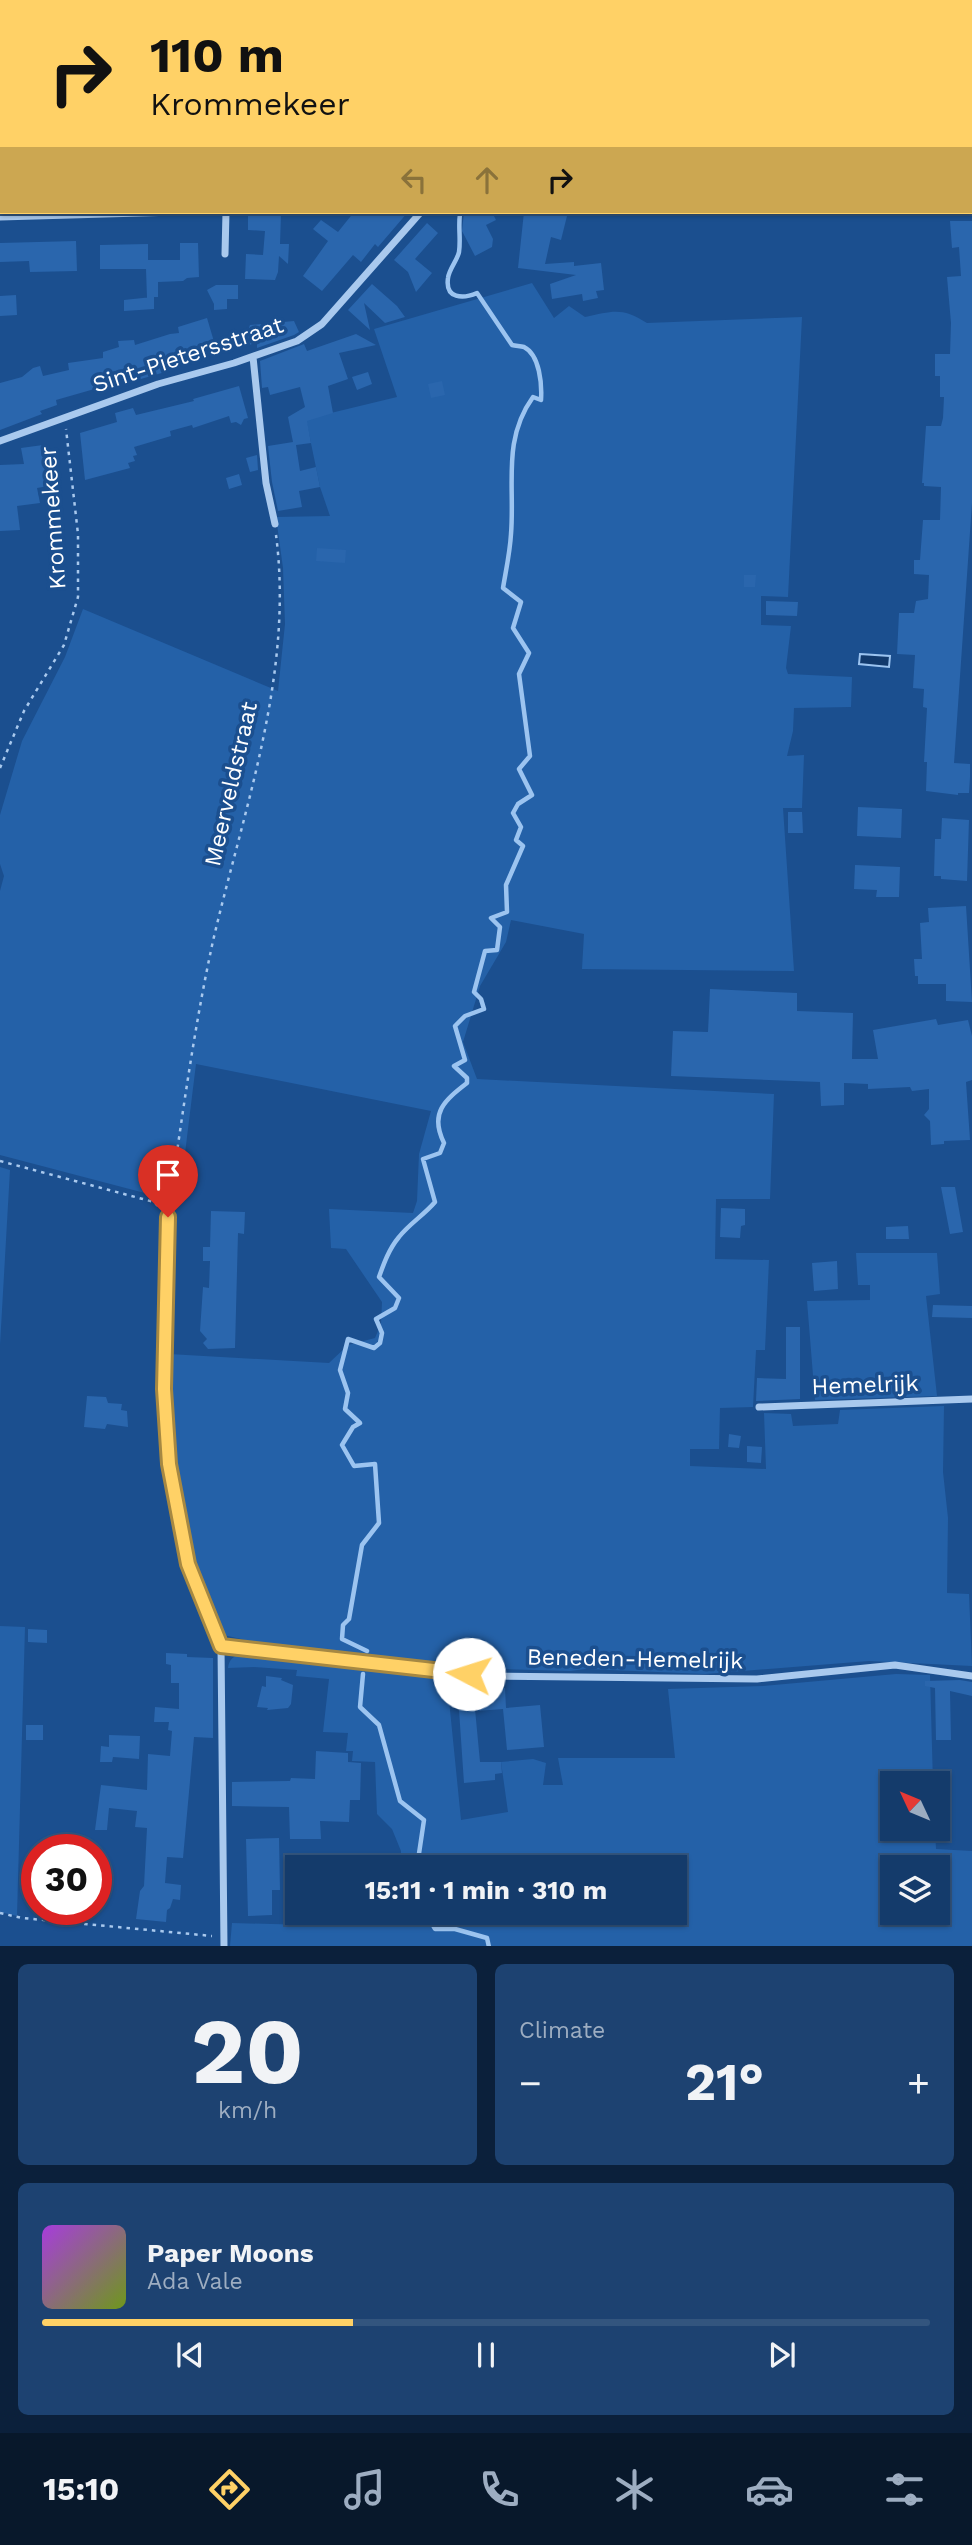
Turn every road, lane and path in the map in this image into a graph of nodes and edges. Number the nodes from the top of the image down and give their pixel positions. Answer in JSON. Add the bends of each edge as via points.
{"nodes":[{"id":1,"x":88,"y":214,"type":"edge"},
{"id":2,"x":226,"y":214,"type":"edge"},
{"id":3,"x":419,"y":214,"type":"edge"},
{"id":4,"x":0,"y":216,"type":"edge"},
{"id":5,"x":225,"y":254,"type":"dead end"},
{"id":6,"x":253,"y":357,"type":"junction"},
{"id":7,"x":65,"y":415,"type":"junction"},
{"id":8,"x":0,"y":440,"type":"edge"},
{"id":9,"x":275,"y":524,"type":"joint"},
{"id":10,"x":0,"y":768,"type":"edge"},
{"id":11,"x":0,"y":1161,"type":"edge"},
{"id":12,"x":153,"y":1202,"type":"dead end"},
{"id":13,"x":168,"y":1217,"type":"joint"},
{"id":14,"x":972,"y":1399,"type":"edge"},
{"id":15,"x":760,"y":1407,"type":"dead end"},
{"id":16,"x":221,"y":1646,"type":"junction"},
{"id":17,"x":972,"y":1676,"type":"edge"},
{"id":18,"x":0,"y":1913,"type":"edge"},
{"id":19,"x":224,"y":1937,"type":"junction"},
{"id":20,"x":224,"y":1946,"type":"edge"}],
"edges":[{"from":1,"to":4,"type":"street"},
{"from":2,"to":5,"type":"street"},
{"from":3,"to":6,"type":"street","name":"Sint-Pietersstraat","via":[[323,324],[297,341]]},
{"from":6,"to":7,"type":"street","name":"Sint-Pietersstraat"},
{"from":6,"to":9,"type":"street","via":[[266,483]]},
{"from":7,"to":8,"type":"street","name":"Sint-Pietersstraat"},
{"from":7,"to":10,"type":"path","name":"Krommekeer","via":[[78,534],[78,597],[64,645],[24,710]]},
{"from":9,"to":13,"type":"path","name":"Meerveldstraat","via":[[281,577],[277,666],[193,1044]]},
{"from":11,"to":12,"type":"path"},
{"from":13,"to":16,"type":"street","via":[[164,1389],[169,1464],[188,1564]]},
{"from":14,"to":15,"type":"street","name":"Hemelrijk"},
{"from":16,"to":17,"type":"street","name":"Beneden-Hemelrijk","via":[[491,1676],[757,1679],[895,1665]]},
{"from":16,"to":19,"type":"street"},
{"from":18,"to":19,"type":"path","via":[[22,1919]]},
{"from":19,"to":20,"type":"street"}]}
